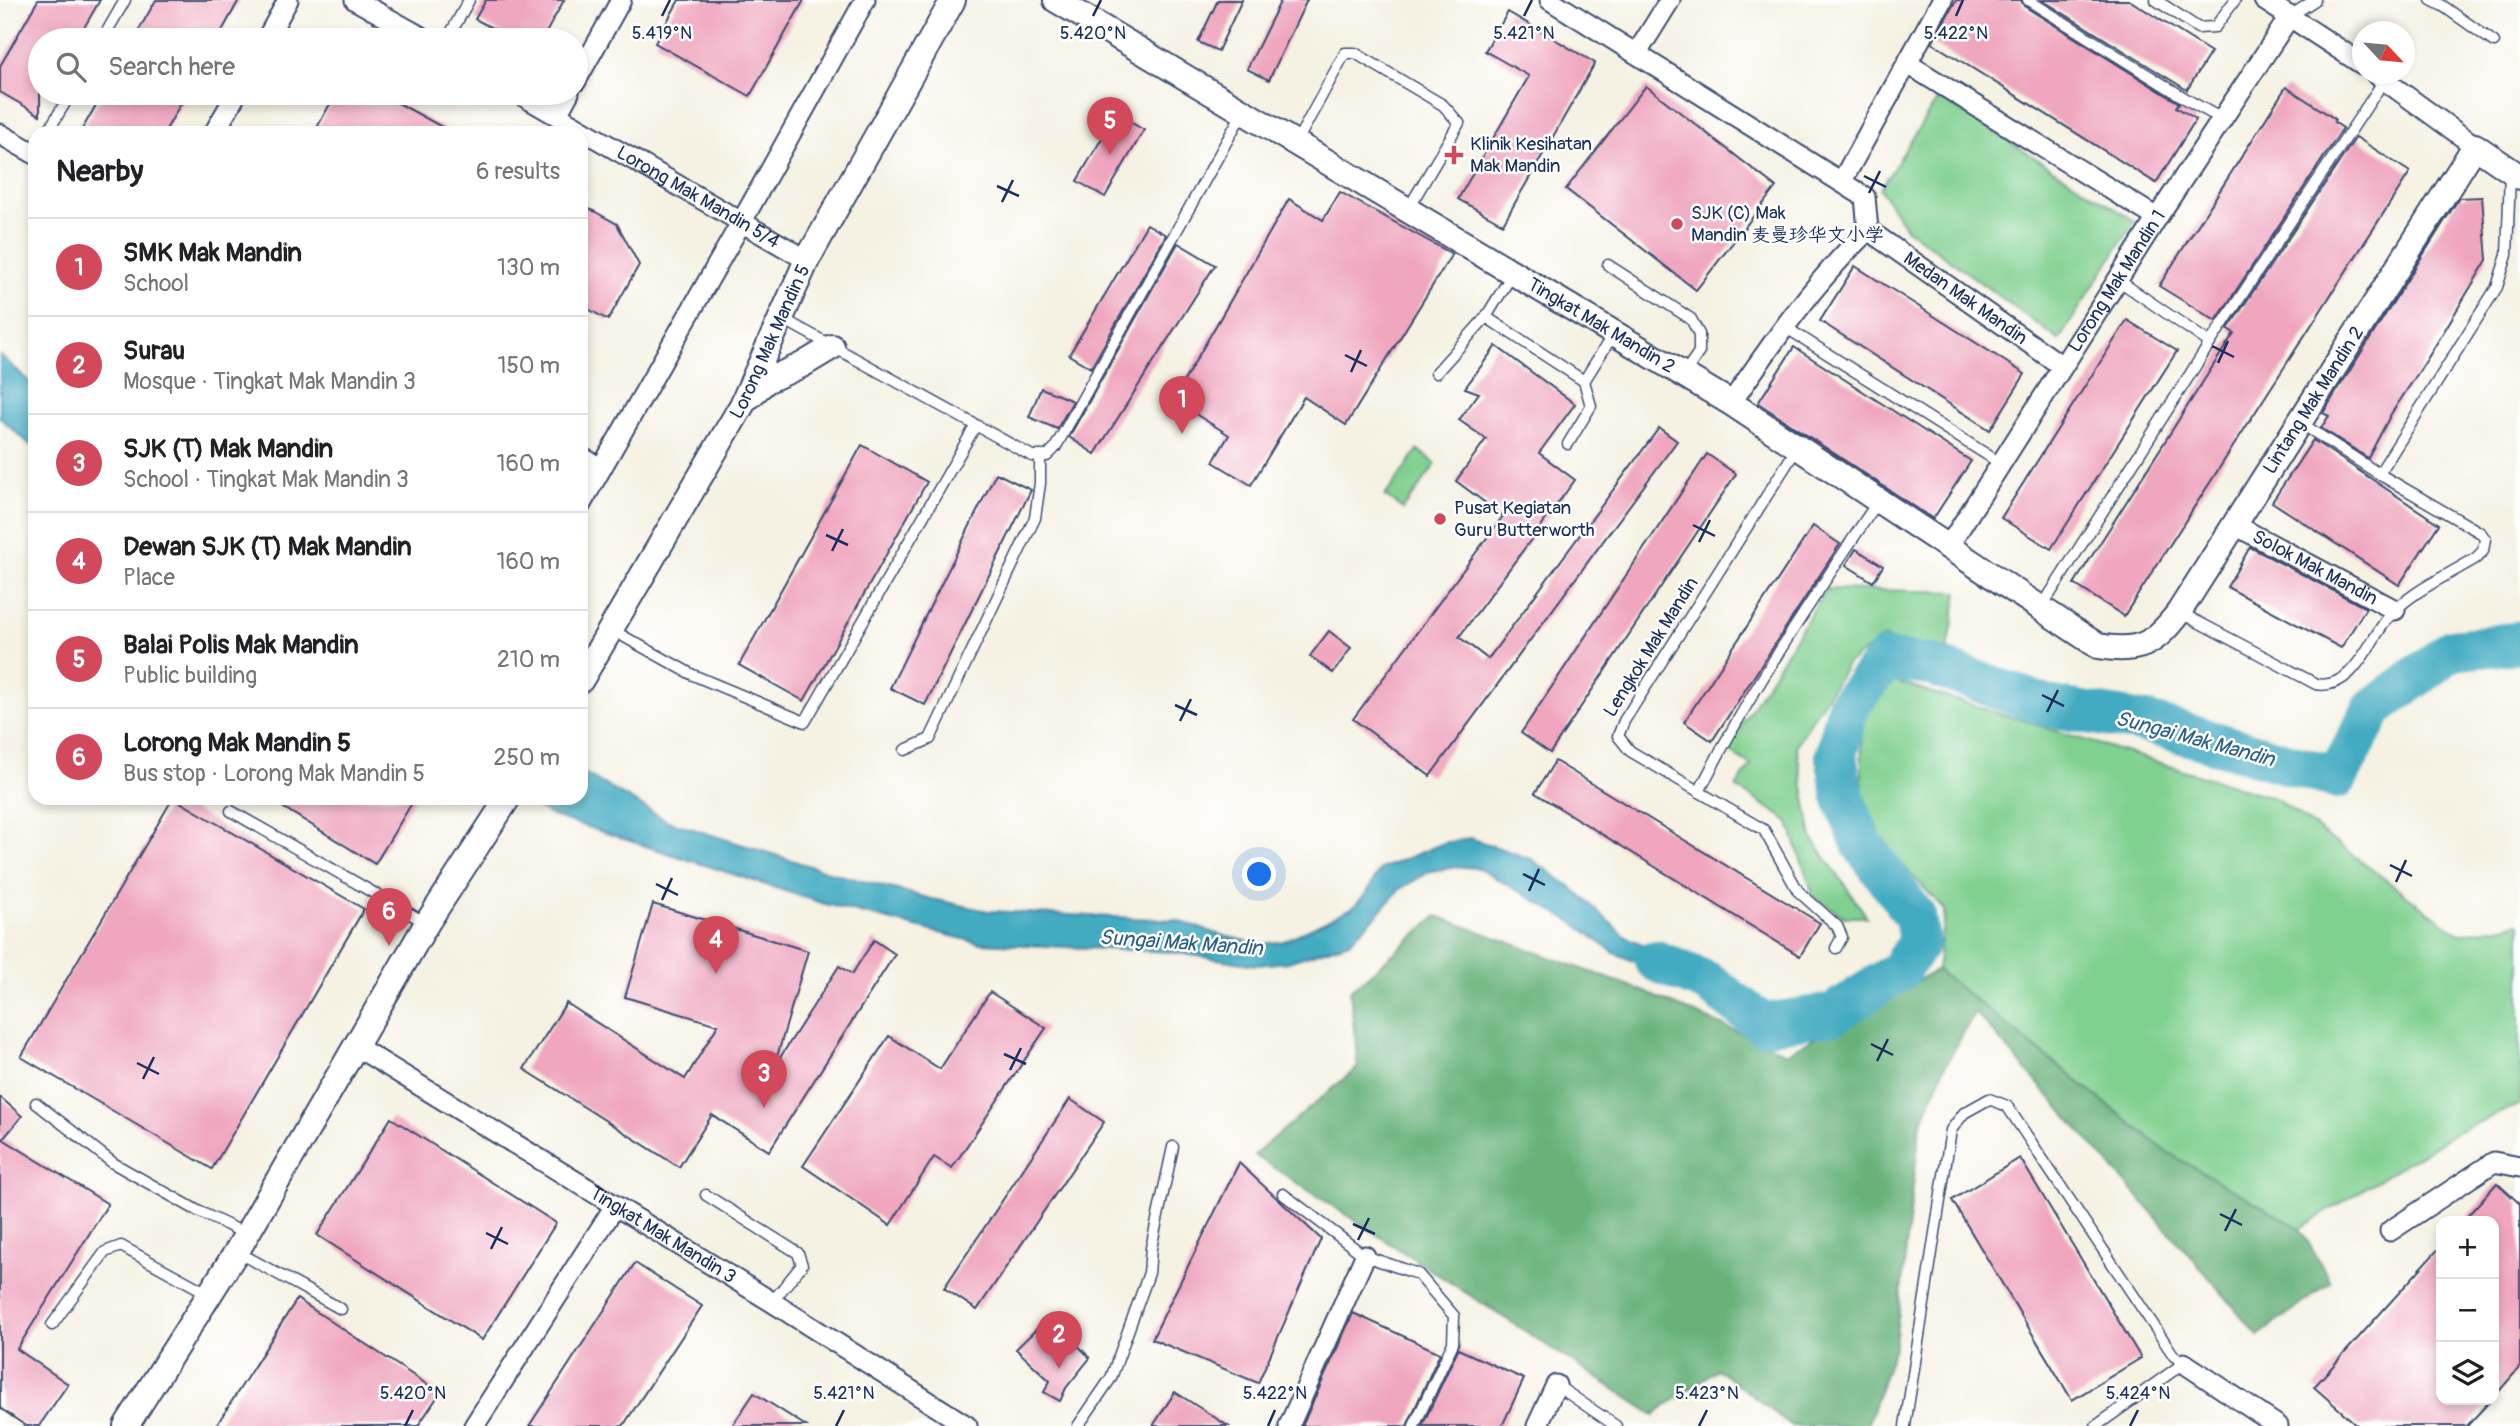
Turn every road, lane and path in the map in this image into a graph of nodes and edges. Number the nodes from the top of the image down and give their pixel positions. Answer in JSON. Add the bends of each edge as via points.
{"nodes":[{"id":1,"x":125,"y":0,"type":"edge"},
{"id":2,"x":288,"y":0,"type":"edge"},
{"id":3,"x":355,"y":0,"type":"edge"},
{"id":4,"x":470,"y":0,"type":"edge"},
{"id":5,"x":621,"y":0,"type":"edge"},
{"id":6,"x":865,"y":0,"type":"edge"},
{"id":7,"x":953,"y":0,"type":"edge"},
{"id":8,"x":1056,"y":0,"type":"edge"},
{"id":9,"x":1550,"y":0,"type":"edge"},
{"id":10,"x":1670,"y":0,"type":"edge"},
{"id":11,"x":1942,"y":0,"type":"edge"},
{"id":12,"x":2028,"y":0,"type":"edge"},
{"id":13,"x":2156,"y":0,"type":"edge"},
{"id":14,"x":2235,"y":0,"type":"edge"},
{"id":15,"x":2264,"y":0,"type":"edge"},
{"id":16,"x":2315,"y":0,"type":"edge"},
{"id":17,"x":2431,"y":0,"type":"edge"},
{"id":18,"x":2290,"y":16,"type":"junction"},
{"id":19,"x":109,"y":28,"type":"edge"},
{"id":20,"x":273,"y":28,"type":"edge"},
{"id":21,"x":405,"y":28,"type":"edge"},
{"id":22,"x":454,"y":28,"type":"edge"},
{"id":23,"x":2494,"y":42,"type":"dead end"},
{"id":24,"x":1637,"y":52,"type":"junction"},
{"id":25,"x":2352,"y":57,"type":"edge"},
{"id":26,"x":588,"y":59,"type":"edge"},
{"id":27,"x":1908,"y":64,"type":"junction"},
{"id":28,"x":2376,"y":84,"type":"edge"},
{"id":29,"x":2392,"y":84,"type":"edge"},
{"id":30,"x":64,"y":105,"type":"edge"},
{"id":31,"x":230,"y":105,"type":"edge"},
{"id":32,"x":540,"y":105,"type":"edge"},
{"id":33,"x":562,"y":105,"type":"edge"},
{"id":34,"x":1243,"y":112,"type":"junction"},
{"id":35,"x":557,"y":115,"type":"junction"},
{"id":36,"x":2222,"y":119,"type":"junction"},
{"id":37,"x":51,"y":126,"type":"edge"},
{"id":38,"x":218,"y":126,"type":"edge"},
{"id":39,"x":576,"y":126,"type":"edge"},
{"id":40,"x":588,"y":133,"type":"edge"},
{"id":41,"x":0,"y":134,"type":"edge"},
{"id":42,"x":1296,"y":143,"type":"junction"},
{"id":43,"x":2475,"y":146,"type":"junction"},
{"id":44,"x":28,"y":150,"type":"edge"},
{"id":45,"x":2515,"y":173,"type":"edge"},
{"id":46,"x":1842,"y":181,"type":"junction"},
{"id":47,"x":1408,"y":210,"type":"junction"},
{"id":48,"x":2157,"y":218,"type":"junction"},
{"id":49,"x":741,"y":223,"type":"junction"},
{"id":50,"x":1868,"y":230,"type":"junction"},
{"id":51,"x":807,"y":260,"type":"junction"},
{"id":52,"x":1608,"y":265,"type":"dead end"},
{"id":53,"x":1513,"y":273,"type":"junction"},
{"id":54,"x":2118,"y":279,"type":"junction"},
{"id":55,"x":1486,"y":317,"type":"junction"},
{"id":56,"x":782,"y":318,"type":"junction"},
{"id":57,"x":1785,"y":327,"type":"junction"},
{"id":58,"x":1614,"y":333,"type":"junction"},
{"id":59,"x":2210,"y":344,"type":"junction"},
{"id":60,"x":832,"y":347,"type":"junction"},
{"id":61,"x":2062,"y":366,"type":"junction"},
{"id":62,"x":1436,"y":373,"type":"dead end"},
{"id":63,"x":1684,"y":375,"type":"junction"},
{"id":64,"x":1584,"y":381,"type":"junction"},
{"id":65,"x":1731,"y":403,"type":"junction"},
{"id":66,"x":742,"y":405,"type":"junction"},
{"id":67,"x":2299,"y":421,"type":"junction"},
{"id":68,"x":976,"y":425,"type":"junction"},
{"id":69,"x":1568,"y":444,"type":"dead end"},
{"id":70,"x":1797,"y":447,"type":"junction"},
{"id":71,"x":1040,"y":457,"type":"junction"},
{"id":72,"x":588,"y":461,"type":"edge"},
{"id":73,"x":2000,"y":463,"type":"junction"},
{"id":74,"x":601,"y":468,"type":"junction"},
{"id":75,"x":2379,"y":474,"type":"junction"},
{"id":76,"x":588,"y":491,"type":"edge"},
{"id":77,"x":1878,"y":500,"type":"junction"},
{"id":78,"x":2233,"y":524,"type":"junction"},
{"id":79,"x":1948,"y":547,"type":"junction"},
{"id":80,"x":2041,"y":608,"type":"junction"},
{"id":81,"x":2395,"y":610,"type":"junction"},
{"id":82,"x":2179,"y":612,"type":"junction"},
{"id":83,"x":612,"y":629,"type":"junction"},
{"id":84,"x":2141,"y":647,"type":"joint"},
{"id":85,"x":588,"y":668,"type":"edge"},
{"id":86,"x":905,"y":750,"type":"dead end"},
{"id":87,"x":1699,"y":792,"type":"junction"},
{"id":88,"x":504,"y":805,"type":"edge"},
{"id":89,"x":231,"y":811,"type":"dead end"},
{"id":90,"x":427,"y":923,"type":"junction"},
{"id":91,"x":1836,"y":948,"type":"dead end"},
{"id":92,"x":357,"y":1047,"type":"junction"},
{"id":93,"x":36,"y":1102,"type":"dead end"},
{"id":94,"x":1173,"y":1147,"type":"dead end"},
{"id":95,"x":2520,"y":1167,"type":"edge"},
{"id":96,"x":1283,"y":1194,"type":"dead end"},
{"id":97,"x":706,"y":1195,"type":"dead end"},
{"id":98,"x":615,"y":1206,"type":"junction"},
{"id":99,"x":2390,"y":1231,"type":"dead end"},
{"id":100,"x":242,"y":1243,"type":"junction"},
{"id":101,"x":1365,"y":1256,"type":"junction"},
{"id":102,"x":209,"y":1295,"type":"junction"},
{"id":103,"x":772,"y":1302,"type":"junction"},
{"id":104,"x":341,"y":1309,"type":"dead end"},
{"id":105,"x":52,"y":1325,"type":"dead end"},
{"id":106,"x":2184,"y":1363,"type":"junction"},
{"id":107,"x":1556,"y":1385,"type":"joint"},
{"id":108,"x":126,"y":1426,"type":"edge"},
{"id":109,"x":474,"y":1426,"type":"edge"},
{"id":110,"x":967,"y":1426,"type":"edge"},
{"id":111,"x":1078,"y":1426,"type":"edge"},
{"id":112,"x":1289,"y":1426,"type":"edge"},
{"id":113,"x":1414,"y":1426,"type":"edge"},
{"id":114,"x":1537,"y":1426,"type":"edge"},
{"id":115,"x":1616,"y":1426,"type":"edge"},
{"id":116,"x":1905,"y":1426,"type":"edge"},
{"id":117,"x":2096,"y":1426,"type":"edge"},
{"id":118,"x":2278,"y":1426,"type":"edge"}],
"edges":[{"from":1,"to":19,"type":"lane"},
{"from":2,"to":20,"type":"street"},
{"from":3,"to":21,"type":"street"},
{"from":4,"to":22,"type":"lane"},
{"from":5,"to":26,"type":"street"},
{"from":6,"to":49,"type":"street"},
{"from":7,"to":51,"type":"street","name":"Lorong Mak Mandin 5"},
{"from":8,"to":34,"type":"street","name":"Tingkat Mak Mandin 2"},
{"from":9,"to":24,"type":"street"},
{"from":10,"to":24,"type":"street"},
{"from":11,"to":27,"type":"street"},
{"from":12,"to":36,"type":"lane"},
{"from":13,"to":14,"type":"lane","via":[[2198,28],[2215,27]]},
{"from":15,"to":18,"type":"street"},
{"from":16,"to":18,"type":"lane"},
{"from":17,"to":23,"type":"lane"},
{"from":18,"to":25,"type":"street"},
{"from":18,"to":36,"type":"street","name":"Lorong Mak Mandin 1"},
{"from":24,"to":46,"type":"street"},
{"from":27,"to":46,"type":"street"},
{"from":27,"to":48,"type":"street"},
{"from":28,"to":59,"type":"lane"},
{"from":29,"to":43,"type":"street"},
{"from":30,"to":37,"type":"lane"},
{"from":31,"to":38,"type":"street"},
{"from":32,"to":35,"type":"street","name":"Lorong Mak Mandin 5/4"},
{"from":33,"to":35,"type":"street"},
{"from":34,"to":42,"type":"street","name":"Tingkat Mak Mandin 2"},
{"from":34,"to":71,"type":"lane","via":[[1055,448]]},
{"from":35,"to":39,"type":"street","name":"Lorong Mak Mandin 5/4"},
{"from":36,"to":48,"type":"street","name":"Lorong Mak Mandin 1"},
{"from":40,"to":49,"type":"street","name":"Lorong Mak Mandin 5/4"},
{"from":41,"to":44,"type":"street"},
{"from":42,"to":47,"type":"street","name":"Tingkat Mak Mandin 2"},
{"from":42,"to":47,"type":"lane","via":[[1345,53],[1355,53],[1443,105],[1459,123]]},
{"from":43,"to":45,"type":"street"},
{"from":43,"to":67,"type":"street","name":"Lintang Mak Mandin 2"},
{"from":45,"to":75,"type":"lane","via":[[2507,255],[2497,288]]},
{"from":46,"to":50,"type":"street","via":[[1865,197]]},
{"from":47,"to":53,"type":"street","name":"Tingkat Mak Mandin 2"},
{"from":48,"to":54,"type":"street","name":"Lorong Mak Mandin 1"},
{"from":49,"to":51,"type":"street","name":"Lorong Mak Mandin 5/4"},
{"from":49,"to":74,"type":"street"},
{"from":50,"to":57,"type":"street","via":[[1841,256]]},
{"from":50,"to":61,"type":"street","name":"Medan Mak Mandin"},
{"from":51,"to":56,"type":"street","name":"Lorong Mak Mandin 5"},
{"from":52,"to":63,"type":"lane","via":[[1691,319],[1699,334],[1699,352]]},
{"from":53,"to":55,"type":"lane"},
{"from":53,"to":58,"type":"street","name":"Tingkat Mak Mandin 2"},
{"from":54,"to":59,"type":"lane"},
{"from":54,"to":61,"type":"street","name":"Lorong Mak Mandin 1"},
{"from":55,"to":62,"type":"lane"},
{"from":55,"to":64,"type":"lane"},
{"from":56,"to":60,"type":"lane"},
{"from":56,"to":66,"type":"street","name":"Lorong Mak Mandin 5"},
{"from":57,"to":65,"type":"street"},
{"from":57,"to":73,"type":"lane"},
{"from":58,"to":63,"type":"street","name":"Tingkat Mak Mandin 2"},
{"from":58,"to":64,"type":"lane"},
{"from":59,"to":80,"type":"lane"},
{"from":60,"to":66,"type":"street","via":[[765,380]]},
{"from":60,"to":68,"type":"lane"},
{"from":61,"to":73,"type":"street","name":"Lorong Mak Mandin 1"},
{"from":63,"to":65,"type":"street","name":"Tingkat Mak Mandin 2"},
{"from":64,"to":69,"type":"lane","via":[[1591,406]]},
{"from":65,"to":70,"type":"street","name":"Tingkat Mak Mandin 2"},
{"from":66,"to":83,"type":"street","name":"Lorong Mak Mandin 5"},
{"from":67,"to":75,"type":"lane"},
{"from":67,"to":78,"type":"street","name":"Lintang Mak Mandin 2"},
{"from":68,"to":71,"type":"lane"},
{"from":68,"to":83,"type":"lane","via":[[805,722],[693,675]]},
{"from":70,"to":77,"type":"street","name":"Tingkat Mak Mandin 2"},
{"from":70,"to":87,"type":"lane","name":"Lengkok Mak Mandin","via":[[1618,736],[1630,751]]},
{"from":71,"to":86,"type":"lane","via":[[1035,518],[930,739]]},
{"from":72,"to":74,"type":"street"},
{"from":73,"to":79,"type":"street","name":"Lorong Mak Mandin 1"},
{"from":74,"to":76,"type":"street"},
{"from":75,"to":81,"type":"lane","via":[[2485,539],[2476,558]]},
{"from":77,"to":79,"type":"street","name":"Tingkat Mak Mandin 2"},
{"from":77,"to":87,"type":"lane","via":[[1765,672]]},
{"from":78,"to":81,"type":"street","name":"Solok Mak Mandin"},
{"from":78,"to":82,"type":"street","name":"Lintang Mak Mandin 2"},
{"from":79,"to":80,"type":"street","name":"Tingkat Mak Mandin 2"},
{"from":80,"to":84,"type":"street","name":"Tingkat Mak Mandin 2","via":[[2098,646]]},
{"from":81,"to":82,"type":"lane","via":[[2349,674],[2326,685]]},
{"from":82,"to":84,"type":"street","name":"Lintang Mak Mandin 2","via":[[2164,633]]},
{"from":83,"to":85,"type":"street","name":"Lorong Mak Mandin 5"},
{"from":87,"to":91,"type":"lane","name":"Lengkok Mak Mandin","via":[[1765,830],[1798,891],[1837,926],[1842,937]]},
{"from":88,"to":90,"type":"street"},
{"from":89,"to":90,"type":"lane"},
{"from":90,"to":92,"type":"street"},
{"from":92,"to":98,"type":"street","name":"Tingkat Mak Mandin 3"},
{"from":92,"to":100,"type":"street"},
{"from":93,"to":100,"type":"lane","via":[[113,1163],[198,1211]]},
{"from":94,"to":111,"type":"lane","via":[[1149,1273],[1111,1378]]},
{"from":95,"to":99,"type":"street","via":[[2494,1162]]},
{"from":96,"to":101,"type":"lane"},
{"from":97,"to":103,"type":"lane","via":[[798,1253],[802,1265]]},
{"from":98,"to":103,"type":"street","name":"Tingkat Mak Mandin 3"},
{"from":98,"to":109,"type":"street"},
{"from":100,"to":102,"type":"street"},
{"from":100,"to":104,"type":"lane"},
{"from":101,"to":112,"type":"street"},
{"from":101,"to":113,"type":"lane","via":[[1418,1274],[1454,1316],[1453,1343]]},
{"from":102,"to":105,"type":"lane","via":[[121,1246],[105,1252]]},
{"from":102,"to":108,"type":"street"},
{"from":103,"to":110,"type":"street","name":"Tingkat Mak Mandin 3"},
{"from":106,"to":116,"type":"lane","via":[[2174,1356],[2007,1106],[1989,1099],[1964,1113],[1951,1130]]},
{"from":106,"to":117,"type":"lane"},
{"from":106,"to":118,"type":"street"},
{"from":107,"to":114,"type":"street"},
{"from":107,"to":115,"type":"lane"}]}
